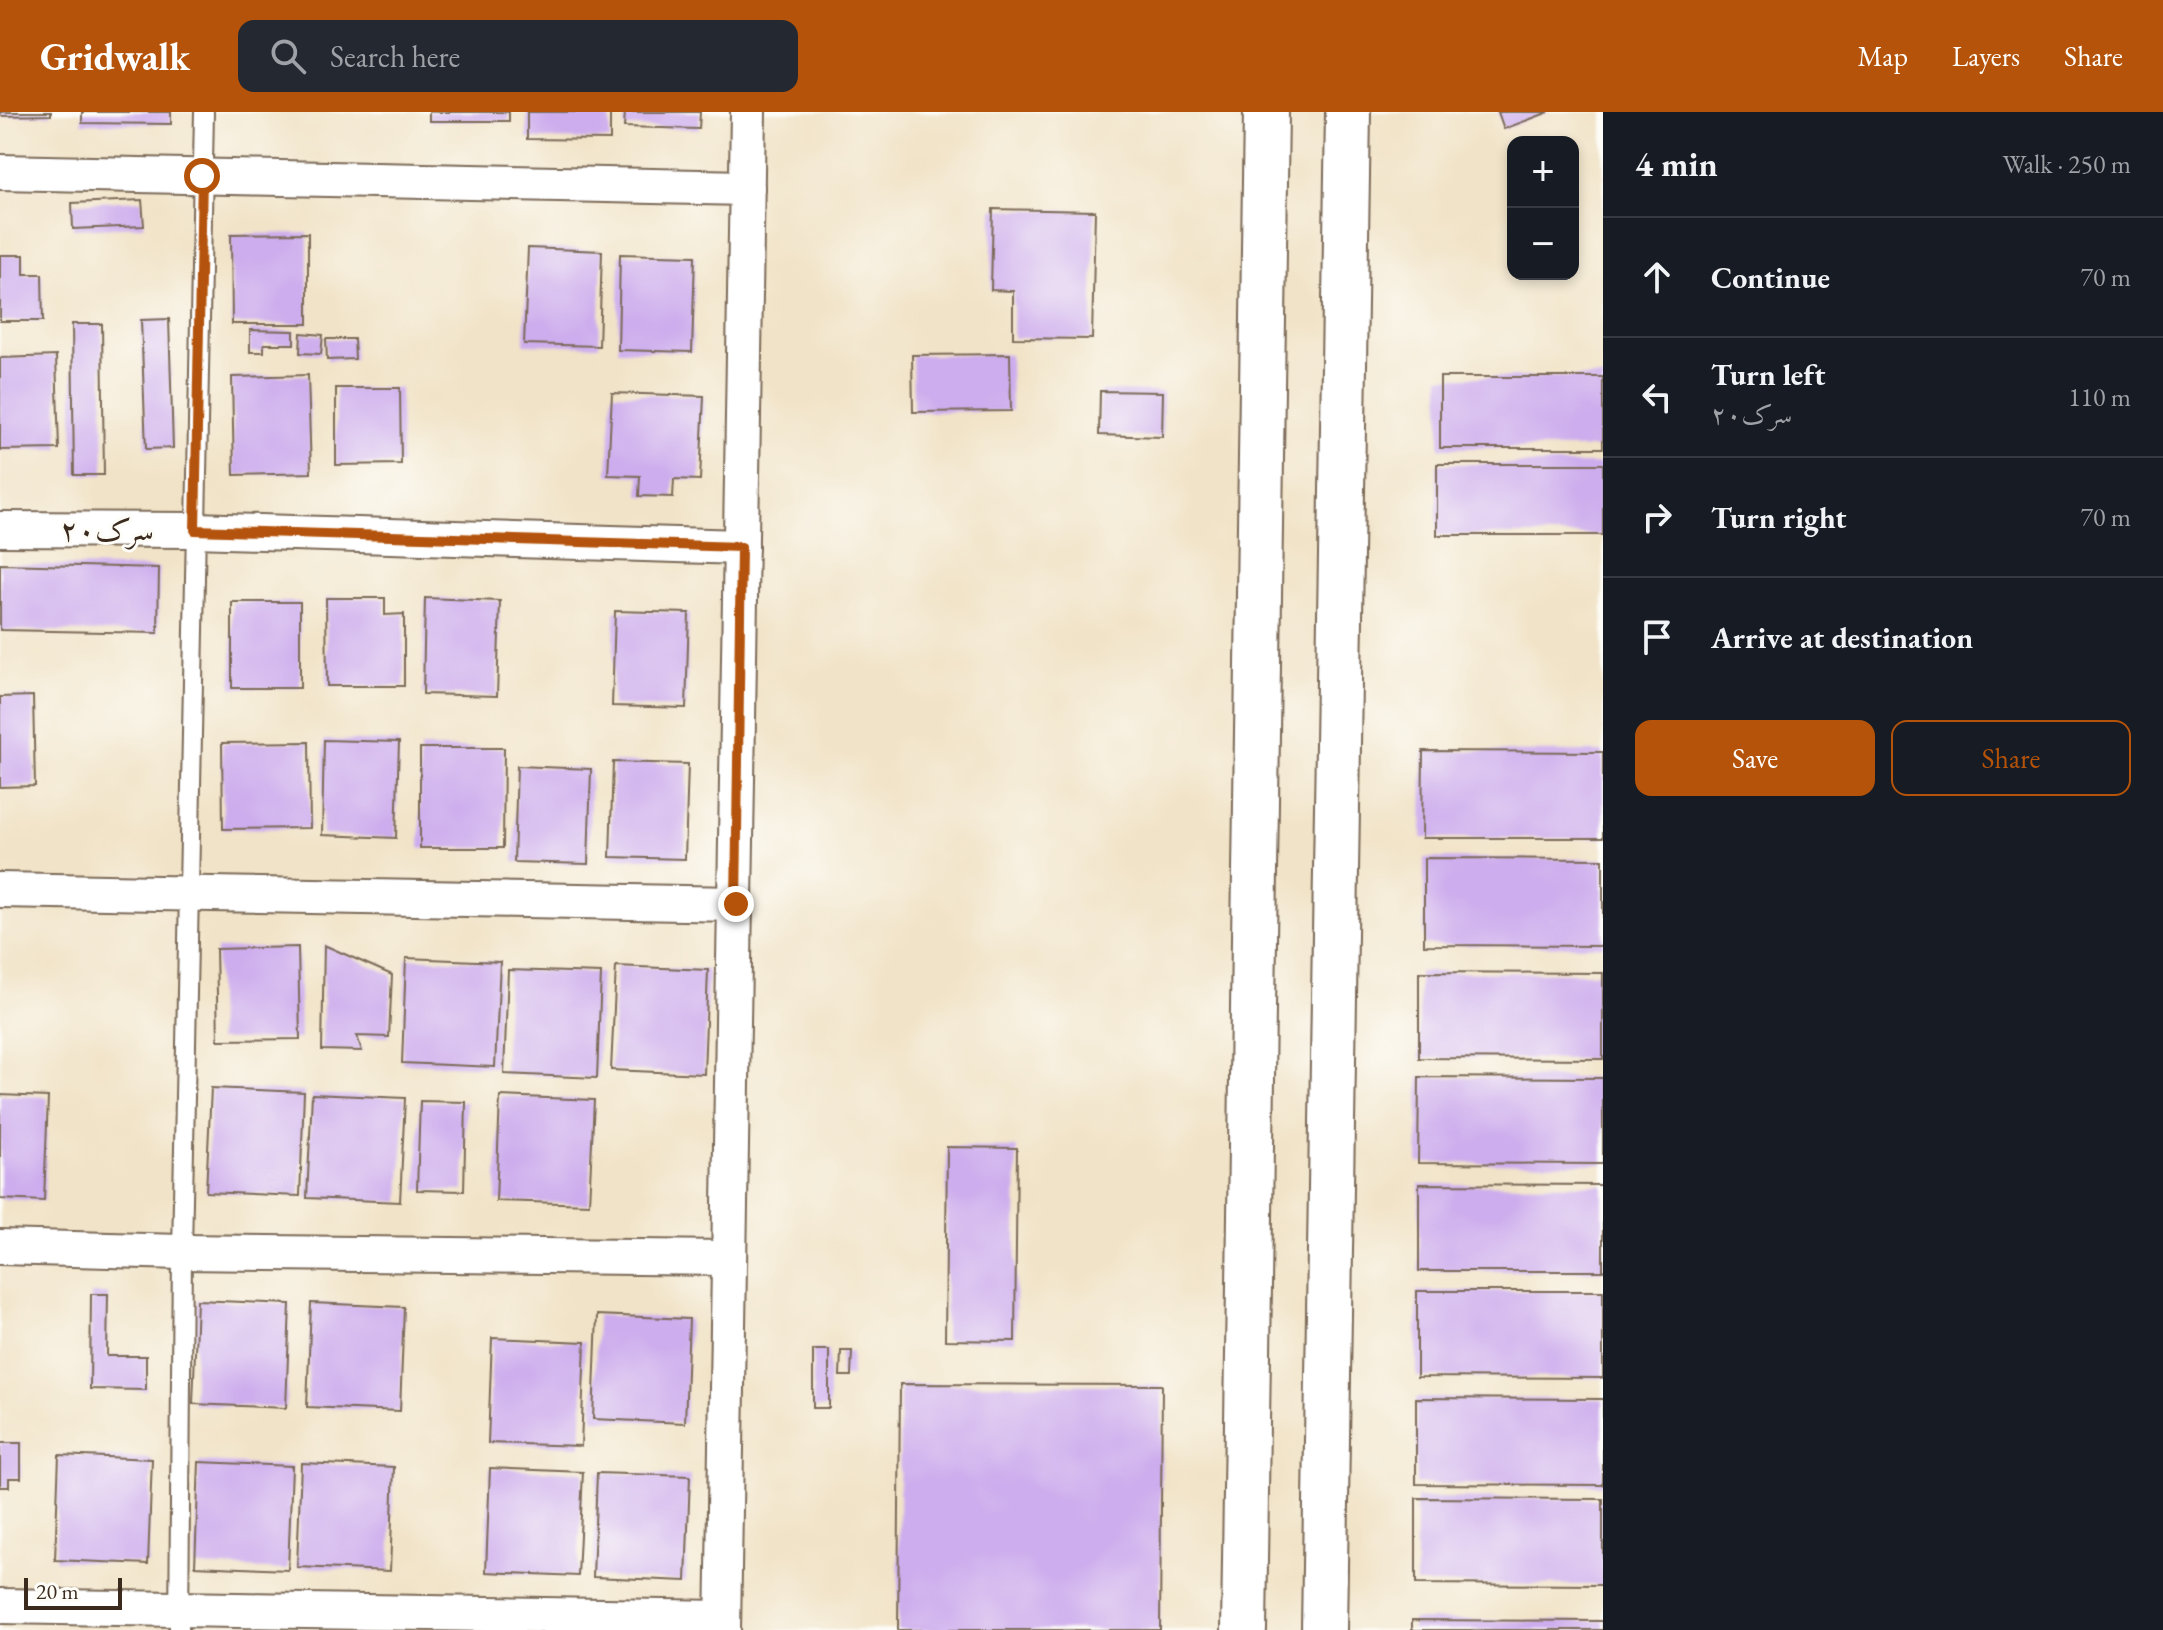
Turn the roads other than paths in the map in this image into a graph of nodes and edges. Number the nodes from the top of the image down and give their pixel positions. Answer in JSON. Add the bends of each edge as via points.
{"nodes":[{"id":1,"x":204,"y":112,"type":"edge"},
{"id":2,"x":748,"y":112,"type":"edge"},
{"id":3,"x":1266,"y":112,"type":"edge"},
{"id":4,"x":1348,"y":112,"type":"edge"},
{"id":5,"x":0,"y":172,"type":"edge"},
{"id":6,"x":202,"y":176,"type":"junction"},
{"id":7,"x":747,"y":188,"type":"junction"},
{"id":8,"x":0,"y":529,"type":"edge"},
{"id":9,"x":195,"y":530,"type":"junction"},
{"id":10,"x":741,"y":547,"type":"junction"},
{"id":11,"x":0,"y":890,"type":"edge"},
{"id":12,"x":188,"y":894,"type":"junction"},
{"id":13,"x":736,"y":904,"type":"junction"},
{"id":14,"x":0,"y":1247,"type":"edge"},
{"id":15,"x":182,"y":1252,"type":"junction"},
{"id":16,"x":729,"y":1258,"type":"junction"},
{"id":17,"x":0,"y":1606,"type":"edge"},
{"id":18,"x":179,"y":1620,"type":"edge"},
{"id":19,"x":723,"y":1624,"type":"edge"},
{"id":20,"x":1244,"y":1630,"type":"edge"},
{"id":21,"x":1324,"y":1630,"type":"edge"}],
"edges":[{"from":1,"to":6,"type":"lane"},
{"from":2,"to":7,"type":"street"},
{"from":3,"to":20,"type":"street"},
{"from":4,"to":21,"type":"street"},
{"from":5,"to":6,"type":"street"},
{"from":6,"to":7,"type":"street"},
{"from":6,"to":9,"type":"lane"},
{"from":7,"to":10,"type":"street"},
{"from":8,"to":9,"type":"street","name":"سرک۲۰"},
{"from":9,"to":10,"type":"street","name":"سرک۲۰"},
{"from":9,"to":12,"type":"lane"},
{"from":10,"to":13,"type":"street"},
{"from":11,"to":12,"type":"street"},
{"from":12,"to":13,"type":"street"},
{"from":12,"to":15,"type":"lane"},
{"from":13,"to":16,"type":"street"},
{"from":14,"to":15,"type":"street"},
{"from":15,"to":16,"type":"street"},
{"from":15,"to":18,"type":"lane"},
{"from":16,"to":19,"type":"street"},
{"from":17,"to":18,"type":"street"},
{"from":18,"to":19,"type":"street"}]}
